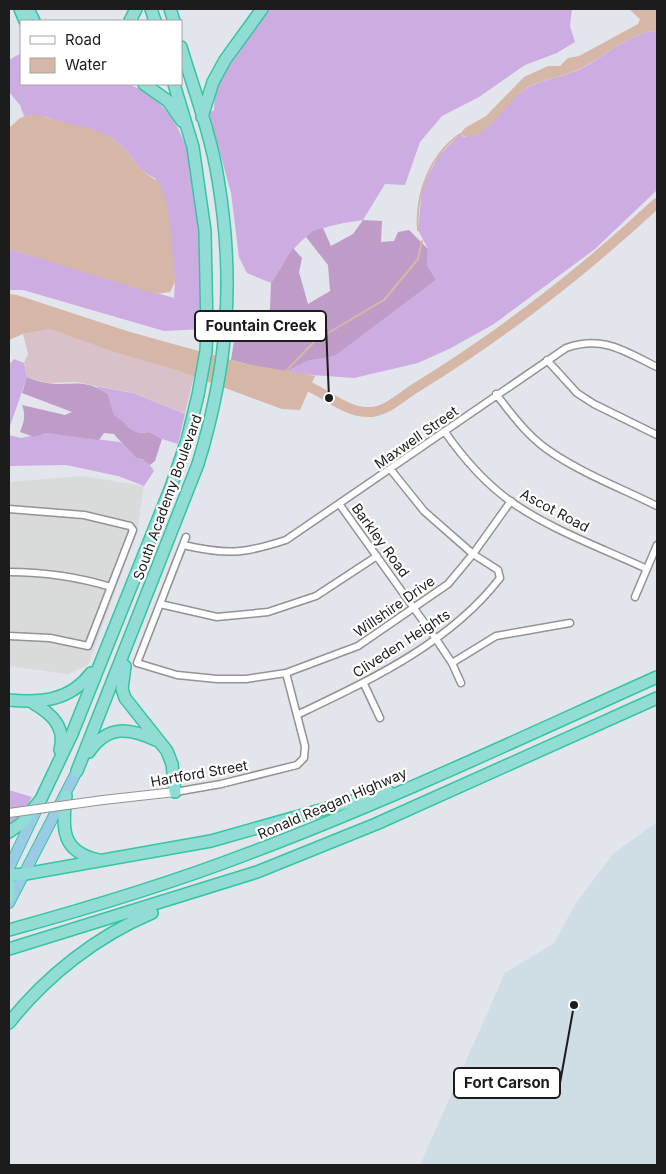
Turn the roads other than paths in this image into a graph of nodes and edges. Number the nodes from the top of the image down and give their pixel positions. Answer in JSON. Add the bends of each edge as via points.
{"nodes":[{"id":1,"x":262,"y":9,"type":"edge"},
{"id":2,"x":182,"y":50,"type":"edge"},
{"id":3,"x":145,"y":85,"type":"edge"},
{"id":4,"x":174,"y":85,"type":"edge"},
{"id":5,"x":202,"y":117,"type":"junction"},
{"id":6,"x":193,"y":147,"type":"junction"},
{"id":7,"x":547,"y":360,"type":"junction"},
{"id":8,"x":657,"y":367,"type":"edge"},
{"id":9,"x":496,"y":394,"type":"junction"},
{"id":10,"x":445,"y":432,"type":"junction"},
{"id":11,"x":657,"y":435,"type":"edge"},
{"id":12,"x":391,"y":470,"type":"junction"},
{"id":13,"x":511,"y":501,"type":"junction"},
{"id":14,"x":340,"y":505,"type":"junction"},
{"id":15,"x":657,"y":506,"type":"edge"},
{"id":16,"x":9,"y":509,"type":"edge"},
{"id":17,"x":186,"y":537,"type":"dead end"},
{"id":18,"x":183,"y":545,"type":"junction"},
{"id":19,"x":657,"y":545,"type":"edge"},
{"id":20,"x":473,"y":554,"type":"junction"},
{"id":21,"x":377,"y":556,"type":"junction"},
{"id":22,"x":647,"y":569,"type":"junction"},
{"id":23,"x":9,"y":572,"type":"edge"},
{"id":24,"x":111,"y":587,"type":"junction"},
{"id":25,"x":635,"y":597,"type":"dead end"},
{"id":26,"x":160,"y":604,"type":"junction"},
{"id":27,"x":413,"y":608,"type":"junction"},
{"id":28,"x":570,"y":623,"type":"dead end"},
{"id":29,"x":133,"y":630,"type":"junction"},
{"id":30,"x":9,"y":636,"type":"edge"},
{"id":31,"x":436,"y":639,"type":"junction"},
{"id":32,"x":104,"y":649,"type":"junction"},
{"id":33,"x":452,"y":663,"type":"junction"},
{"id":34,"x":286,"y":673,"type":"junction"},
{"id":35,"x":657,"y":677,"type":"edge"},
{"id":36,"x":461,"y":683,"type":"dead end"},
{"id":37,"x":364,"y":684,"type":"junction"},
{"id":38,"x":657,"y":698,"type":"edge"},
{"id":39,"x":9,"y":700,"type":"edge"},
{"id":40,"x":33,"y":703,"type":"junction"},
{"id":41,"x":297,"y":715,"type":"junction"},
{"id":42,"x":380,"y":718,"type":"dead end"},
{"id":43,"x":160,"y":742,"type":"junction"},
{"id":44,"x":77,"y":771,"type":"junction"},
{"id":45,"x":51,"y":779,"type":"junction"},
{"id":46,"x":419,"y":783,"type":"junction"},
{"id":47,"x":175,"y":792,"type":"junction"},
{"id":48,"x":66,"y":796,"type":"junction"},
{"id":49,"x":41,"y":799,"type":"junction"},
{"id":50,"x":9,"y":813,"type":"edge"},
{"id":51,"x":9,"y":832,"type":"edge"},
{"id":52,"x":104,"y":860,"type":"junction"},
{"id":53,"x":9,"y":868,"type":"edge"},
{"id":54,"x":25,"y":874,"type":"junction"},
{"id":55,"x":9,"y":875,"type":"edge"},
{"id":56,"x":9,"y":882,"type":"edge"},
{"id":57,"x":220,"y":884,"type":"junction"},
{"id":58,"x":9,"y":897,"type":"edge"},
{"id":59,"x":9,"y":903,"type":"edge"},
{"id":60,"x":14,"y":929,"type":"edge"},
{"id":61,"x":9,"y":949,"type":"edge"},
{"id":62,"x":9,"y":1023,"type":"edge"}],
"edges":[{"from":1,"to":5,"type":"highway","via":[[213,82]]},
{"from":2,"to":5,"type":"highway","name":"South Academy Boulevard"},
{"from":3,"to":6,"type":"highway","via":[[168,101]]},
{"from":4,"to":6,"type":"highway","name":"South Academy Boulevard"},
{"from":5,"to":29,"type":"highway","name":"South Academy Boulevard","via":[[218,177],[227,244],[226,328],[219,386],[187,494]]},
{"from":6,"to":32,"type":"highway","name":"South Academy Boulevard","via":[[205,231],[207,330],[203,373],[187,440],[171,486]]},
{"from":7,"to":8,"type":"street","name":"Maxwell Street","via":[[566,348],[595,342],[612,346]]},
{"from":7,"to":9,"type":"street","name":"Maxwell Street"},
{"from":7,"to":11,"type":"street","via":[[578,393],[594,404]]},
{"from":9,"to":10,"type":"street","name":"Maxwell Street"},
{"from":9,"to":15,"type":"street","via":[[516,420],[548,450]]},
{"from":10,"to":12,"type":"street","name":"Maxwell Street"},
{"from":10,"to":13,"type":"street","name":"Ascot Road","via":[[487,482]]},
{"from":12,"to":14,"type":"street","name":"Maxwell Street"},
{"from":12,"to":20,"type":"street","via":[[424,511]]},
{"from":13,"to":20,"type":"street","name":"Willshire Drive"},
{"from":13,"to":22,"type":"street","name":"Ascot Road","via":[[540,519]]},
{"from":14,"to":18,"type":"street","name":"Maxwell Street","via":[[286,540],[255,550],[219,553]]},
{"from":14,"to":21,"type":"street","name":"Barkley Road"},
{"from":16,"to":24,"type":"street","via":[[84,515],[130,526],[133,530]]},
{"from":17,"to":18,"type":"street"},
{"from":18,"to":26,"type":"street"},
{"from":19,"to":22,"type":"street"},
{"from":20,"to":27,"type":"street","name":"Willshire Drive","via":[[448,584]]},
{"from":20,"to":31,"type":"street","name":"Cliveden Heights","via":[[498,570],[500,578],[482,601]]},
{"from":21,"to":26,"type":"street","via":[[316,596],[268,612],[217,618]]},
{"from":21,"to":27,"type":"street","name":"Barkley Road"},
{"from":22,"to":25,"type":"street"},
{"from":23,"to":24,"type":"street","via":[[68,577]]},
{"from":24,"to":30,"type":"street","via":[[88,646],[50,638]]},
{"from":26,"to":34,"type":"street","name":"Willshire Drive","via":[[137,662],[177,675],[216,679],[246,679]]},
{"from":27,"to":31,"type":"street","name":"Barkley Road"},
{"from":27,"to":34,"type":"street","name":"Willshire Drive","via":[[358,646]]},
{"from":28,"to":33,"type":"street","via":[[496,636]]},
{"from":29,"to":43,"type":"highway","via":[[122,689],[132,708]]},
{"from":29,"to":44,"type":"highway","name":"South Academy Boulevard"},
{"from":31,"to":33,"type":"street","name":"Barkley Road"},
{"from":31,"to":37,"type":"street","name":"Cliveden Heights"},
{"from":32,"to":40,"type":"highway","via":[[82,684],[69,694]]},
{"from":32,"to":45,"type":"highway","name":"South Academy Boulevard"},
{"from":33,"to":36,"type":"street","name":"Barkley Road"},
{"from":34,"to":41,"type":"street","name":"Hartford Street"},
{"from":35,"to":46,"type":"highway","name":"Ronald Reagan Highway"},
{"from":37,"to":41,"type":"street","name":"Cliveden Heights"},
{"from":37,"to":42,"type":"street"},
{"from":38,"to":57,"type":"highway","via":[[376,824]]},
{"from":39,"to":40,"type":"highway"},
{"from":40,"to":45,"type":"highway","via":[[49,712],[61,730],[61,746]]},
{"from":41,"to":47,"type":"street","name":"Hartford Street","via":[[305,746],[304,758],[297,765]]},
{"from":43,"to":44,"type":"highway","via":[[132,731],[114,732],[99,740]]},
{"from":43,"to":47,"type":"highway","via":[[172,764]]},
{"from":44,"to":48,"type":"highway","name":"South Academy Boulevard"},
{"from":45,"to":49,"type":"highway","name":"South Academy Boulevard"},
{"from":46,"to":52,"type":"highway","via":[[211,841]]},
{"from":46,"to":60,"type":"highway","name":"Ronald Reagan Highway","via":[[245,855]]},
{"from":47,"to":50,"type":"street","name":"Hartford Street","bridge":true},
{"from":48,"to":52,"type":"highway","via":[[62,822],[69,844],[87,857]]},
{"from":48,"to":54,"type":"highway","name":"South Academy Boulevard"},
{"from":49,"to":51,"type":"highway","via":[[22,823]]},
{"from":49,"to":53,"type":"highway","name":"South Academy Boulevard"},
{"from":52,"to":54,"type":"highway"},
{"from":54,"to":55,"type":"highway"},
{"from":54,"to":59,"type":"highway","name":"South Academy Boulevard"},
{"from":56,"to":58,"type":"highway"},
{"from":57,"to":61,"type":"highway"},
{"from":57,"to":62,"type":"highway","via":[[141,918],[79,955],[48,980]]}]}
